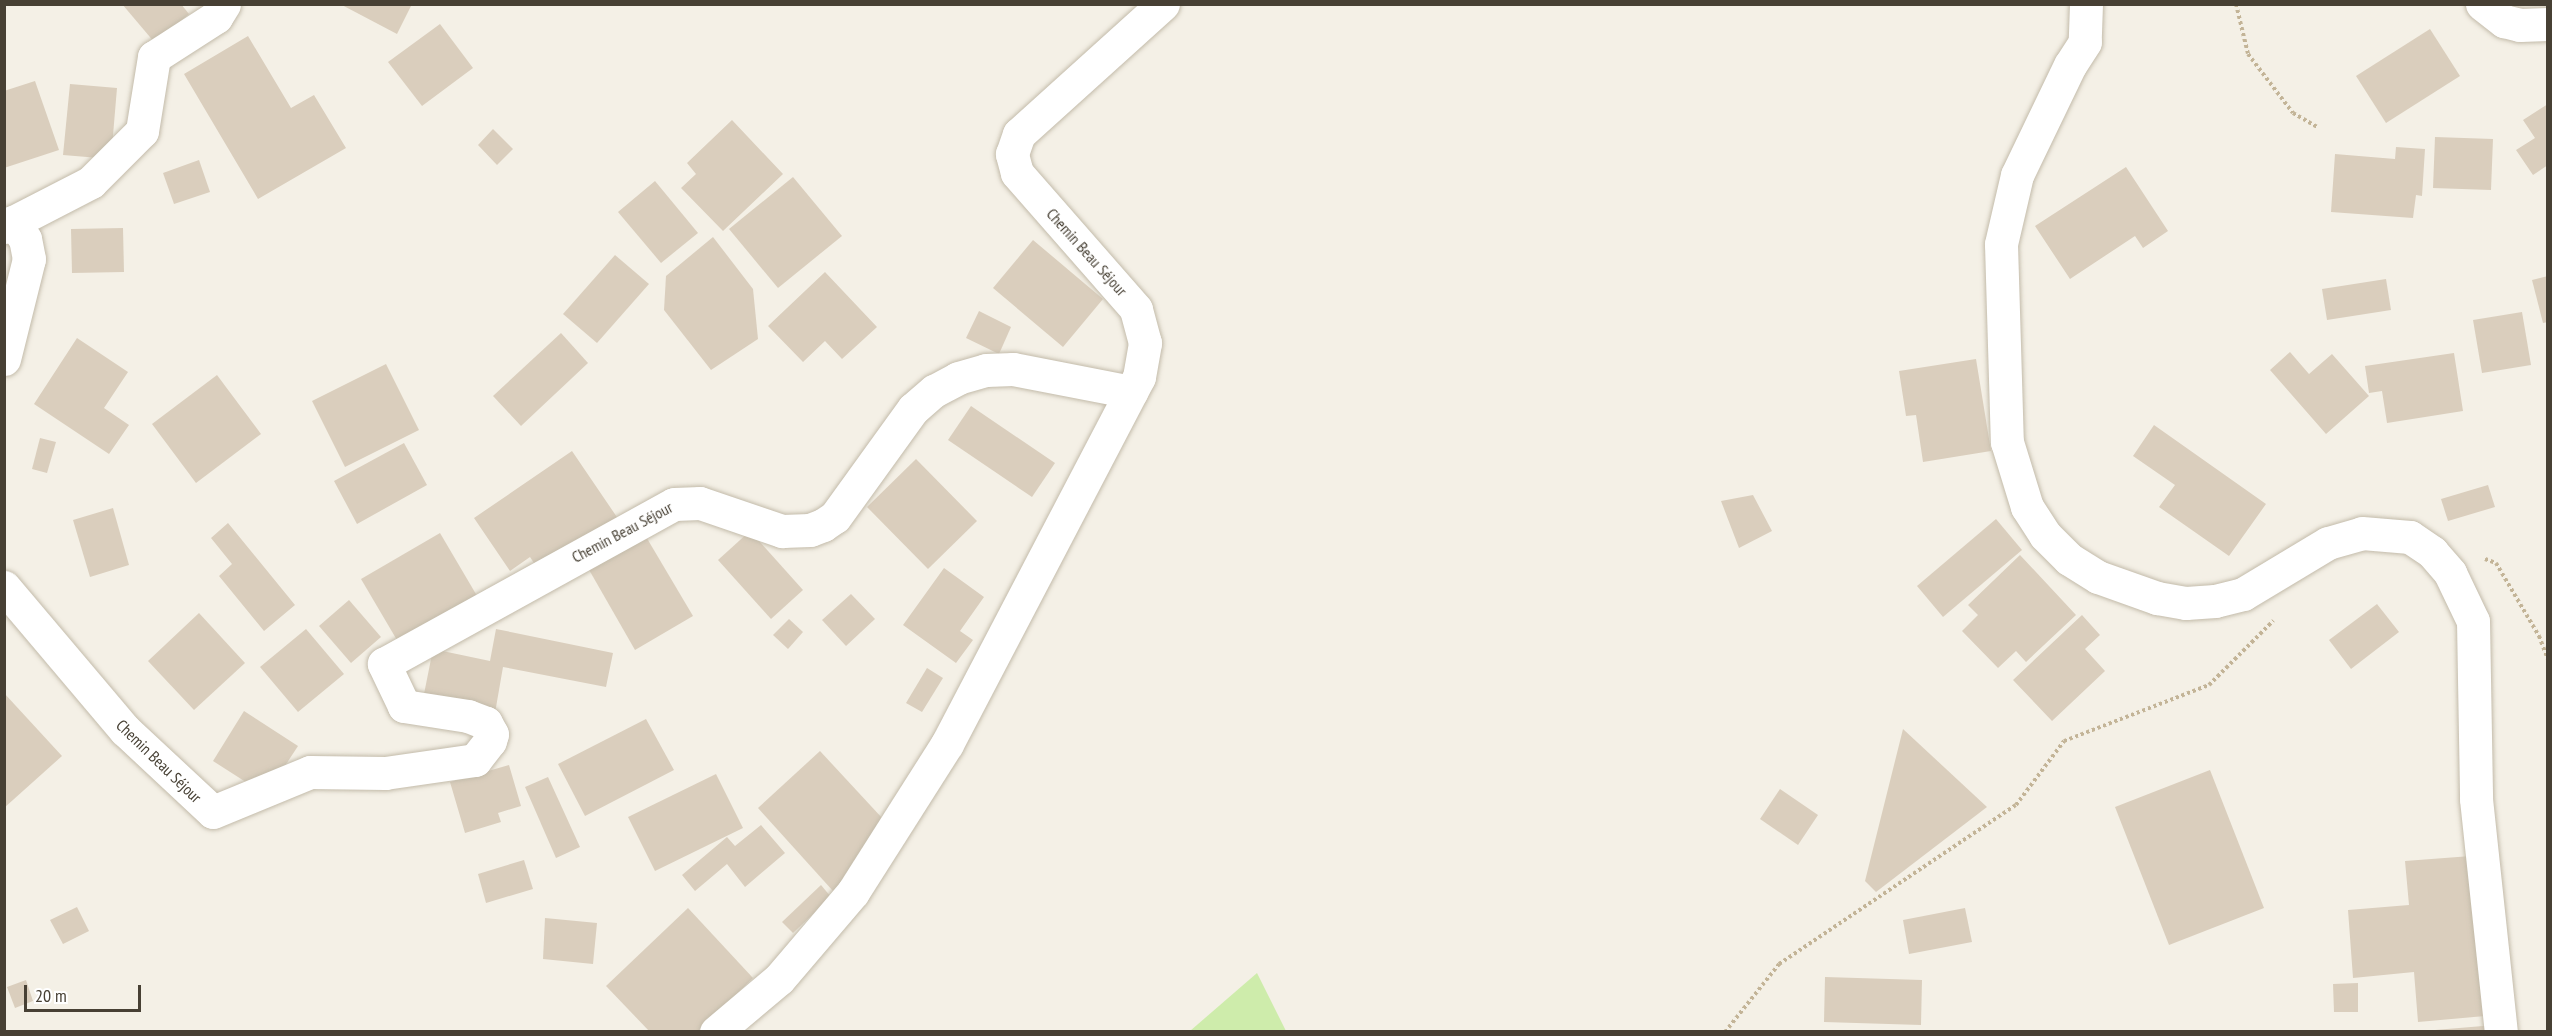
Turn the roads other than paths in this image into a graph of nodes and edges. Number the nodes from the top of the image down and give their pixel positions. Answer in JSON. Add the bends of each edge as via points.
{"nodes":[{"id":1,"x":224,"y":4,"type":"edge"},
{"id":2,"x":1163,"y":4,"type":"edge"},
{"id":3,"x":2086,"y":4,"type":"edge"},
{"id":4,"x":2482,"y":4,"type":"edge"},
{"id":5,"x":2547,"y":24,"type":"edge"},
{"id":6,"x":9,"y":224,"type":"edge"},
{"id":7,"x":4,"y":359,"type":"edge"},
{"id":8,"x":1131,"y":392,"type":"junction"},
{"id":9,"x":4,"y":587,"type":"edge"},
{"id":10,"x":716,"y":1032,"type":"edge"},
{"id":11,"x":2501,"y":1032,"type":"edge"}],
"edges":[{"from":1,"to":6,"type":"street","via":[[216,17],[154,57],[142,131],[91,182]]},
{"from":2,"to":8,"type":"street","name":"Chemin Beau Séjour","via":[[1019,134],[1012,154],[1017,173],[1136,309],[1145,343],[1139,377]]},
{"from":3,"to":11,"type":"street","via":[[2085,42],[2017,175],[2001,244],[2007,442],[2027,507],[2045,535],[2088,571],[2157,598],[2186,603],[2243,594],[2328,543],[2362,533],[2410,537],[2444,566],[2464,596],[2473,621],[2476,799]]},
{"from":4,"to":5,"type":"street","via":[[2504,21],[2520,26]]},
{"from":6,"to":7,"type":"street","via":[[25,238],[29,259]]},
{"from":8,"to":9,"type":"street","name":"Chemin Beau Séjour","via":[[1013,369],[986,370],[958,378],[913,409],[835,517],[810,530],[782,531],[700,503],[660,508],[384,664],[404,706],[468,716],[486,723],[492,734],[490,741],[475,760],[385,773],[310,772],[213,812],[124,730]]},
{"from":8,"to":10,"type":"street","via":[[947,744],[853,892],[779,979]]}]}
